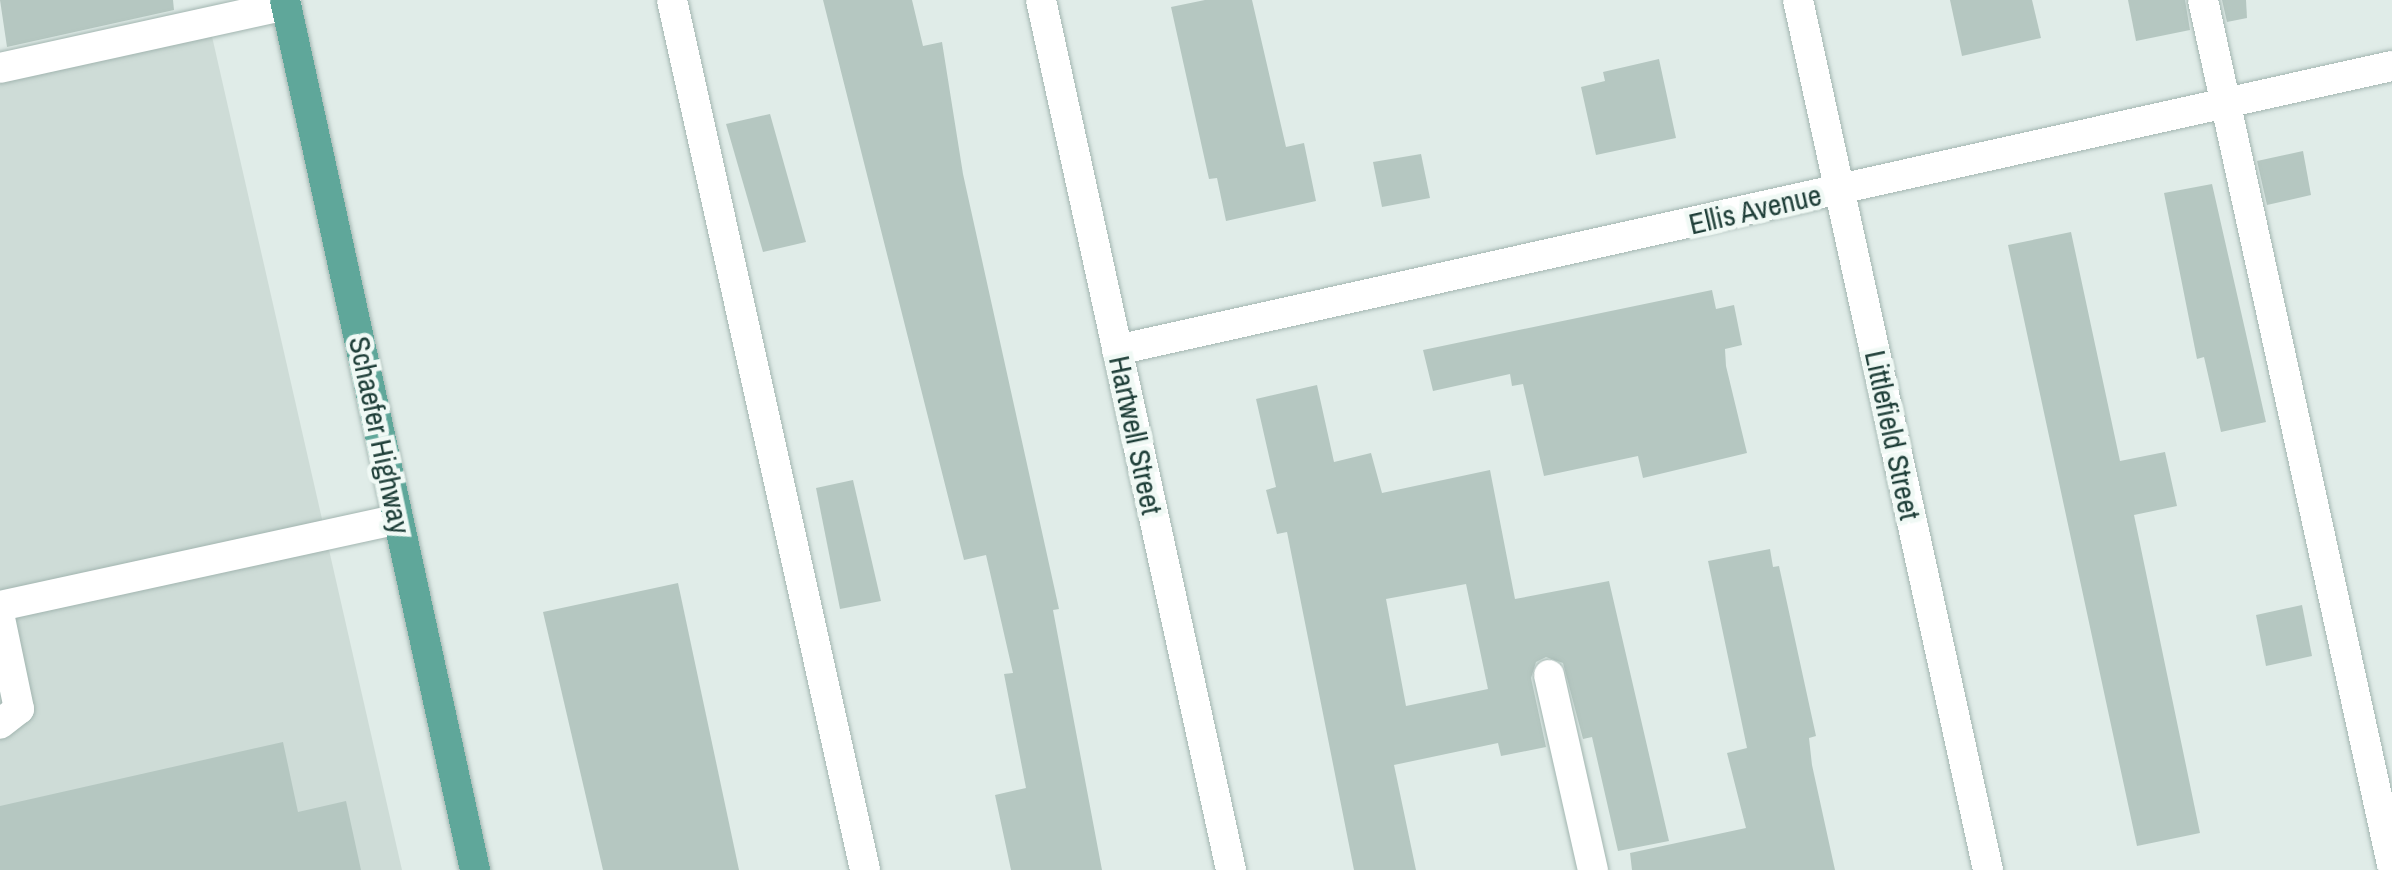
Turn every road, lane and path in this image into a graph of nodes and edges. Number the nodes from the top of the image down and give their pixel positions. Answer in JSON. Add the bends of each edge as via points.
{"nodes":[{"id":1,"x":672,"y":0,"type":"edge"},
{"id":2,"x":1041,"y":0,"type":"edge"},
{"id":3,"x":1798,"y":0,"type":"edge"},
{"id":4,"x":2203,"y":0,"type":"edge"},
{"id":5,"x":286,"y":2,"type":"edge"},
{"id":6,"x":2392,"y":66,"type":"edge"},
{"id":7,"x":0,"y":68,"type":"edge"},
{"id":8,"x":2225,"y":104,"type":"junction"},
{"id":9,"x":1839,"y":190,"type":"junction"},
{"id":10,"x":1117,"y":350,"type":"junction"},
{"id":11,"x":398,"y":519,"type":"junction"},
{"id":12,"x":0,"y":606,"type":"edge"},
{"id":13,"x":0,"y":618,"type":"edge"},
{"id":14,"x":1550,"y":675,"type":"dead end"},
{"id":15,"x":0,"y":724,"type":"edge"},
{"id":16,"x":2392,"y":864,"type":"edge"},
{"id":17,"x":475,"y":870,"type":"edge"},
{"id":18,"x":865,"y":870,"type":"edge"},
{"id":19,"x":1231,"y":870,"type":"edge"},
{"id":20,"x":1593,"y":870,"type":"edge"},
{"id":21,"x":1988,"y":870,"type":"edge"}],
"edges":[{"from":1,"to":18,"type":"street"},
{"from":2,"to":10,"type":"street","name":"Hartwell Street"},
{"from":3,"to":9,"type":"street","name":"Littlefield Street"},
{"from":4,"to":8,"type":"street"},
{"from":5,"to":7,"type":"street"},
{"from":5,"to":11,"type":"main road","name":"Schaefer Highway"},
{"from":6,"to":8,"type":"street","name":"Ellis Avenue"},
{"from":8,"to":9,"type":"street","name":"Ellis Avenue"},
{"from":8,"to":16,"type":"street"},
{"from":9,"to":10,"type":"street","name":"Ellis Avenue"},
{"from":9,"to":21,"type":"street","name":"Littlefield Street"},
{"from":10,"to":19,"type":"street","name":"Hartwell Street"},
{"from":11,"to":12,"type":"street"},
{"from":11,"to":17,"type":"main road","name":"Schaefer Highway"},
{"from":13,"to":15,"type":"street","via":[[19,709]]},
{"from":14,"to":20,"type":"street"}]}
